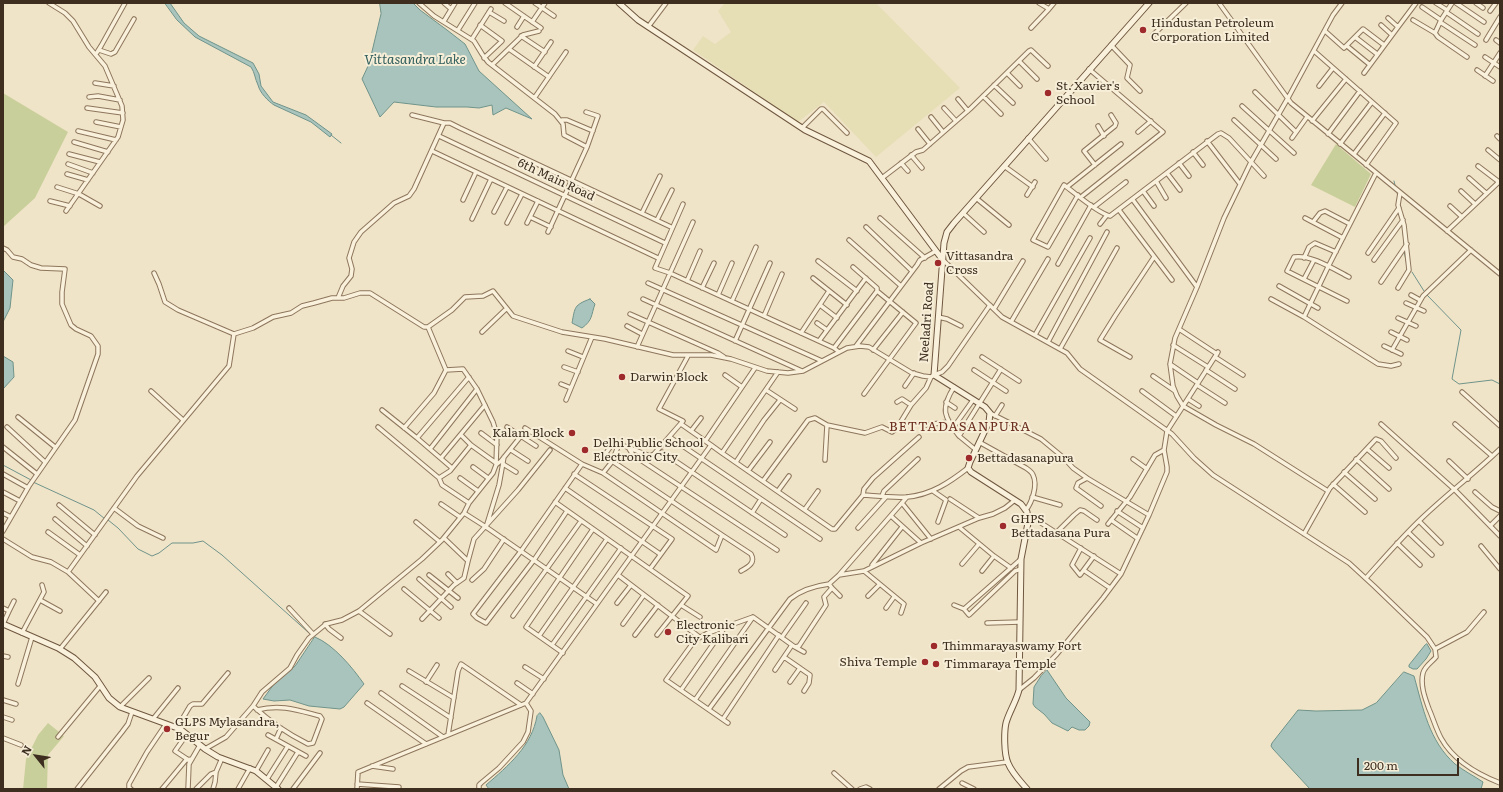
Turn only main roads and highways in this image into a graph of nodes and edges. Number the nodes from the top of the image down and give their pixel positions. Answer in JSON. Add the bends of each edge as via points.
{"nodes":[{"id":1,"x":619,"y":3,"type":"edge"},
{"id":2,"x":1149,"y":3,"type":"edge"},
{"id":3,"x":942,"y":259,"type":"junction"},
{"id":4,"x":3,"y":624,"type":"edge"},
{"id":5,"x":1025,"y":787,"type":"edge"},
{"id":6,"x":277,"y":788,"type":"edge"}],
"edges":[{"from":1,"to":3,"type":"main road","via":[[634,17],[802,128],[866,159]]},
{"from":2,"to":3,"type":"main road","name":"Neeladri Road","via":[[963,213],[948,232]]},
{"from":3,"to":5,"type":"main road","name":"Neeladri Road","via":[[932,376],[954,387],[990,413],[989,422],[968,468],[1021,504],[1028,523],[1021,559],[1019,690],[1006,722],[1005,734],[1007,762]]},
{"from":4,"to":6,"type":"main road","via":[[60,649],[86,667],[109,698],[120,707],[177,728],[205,749],[256,771]]}]}
